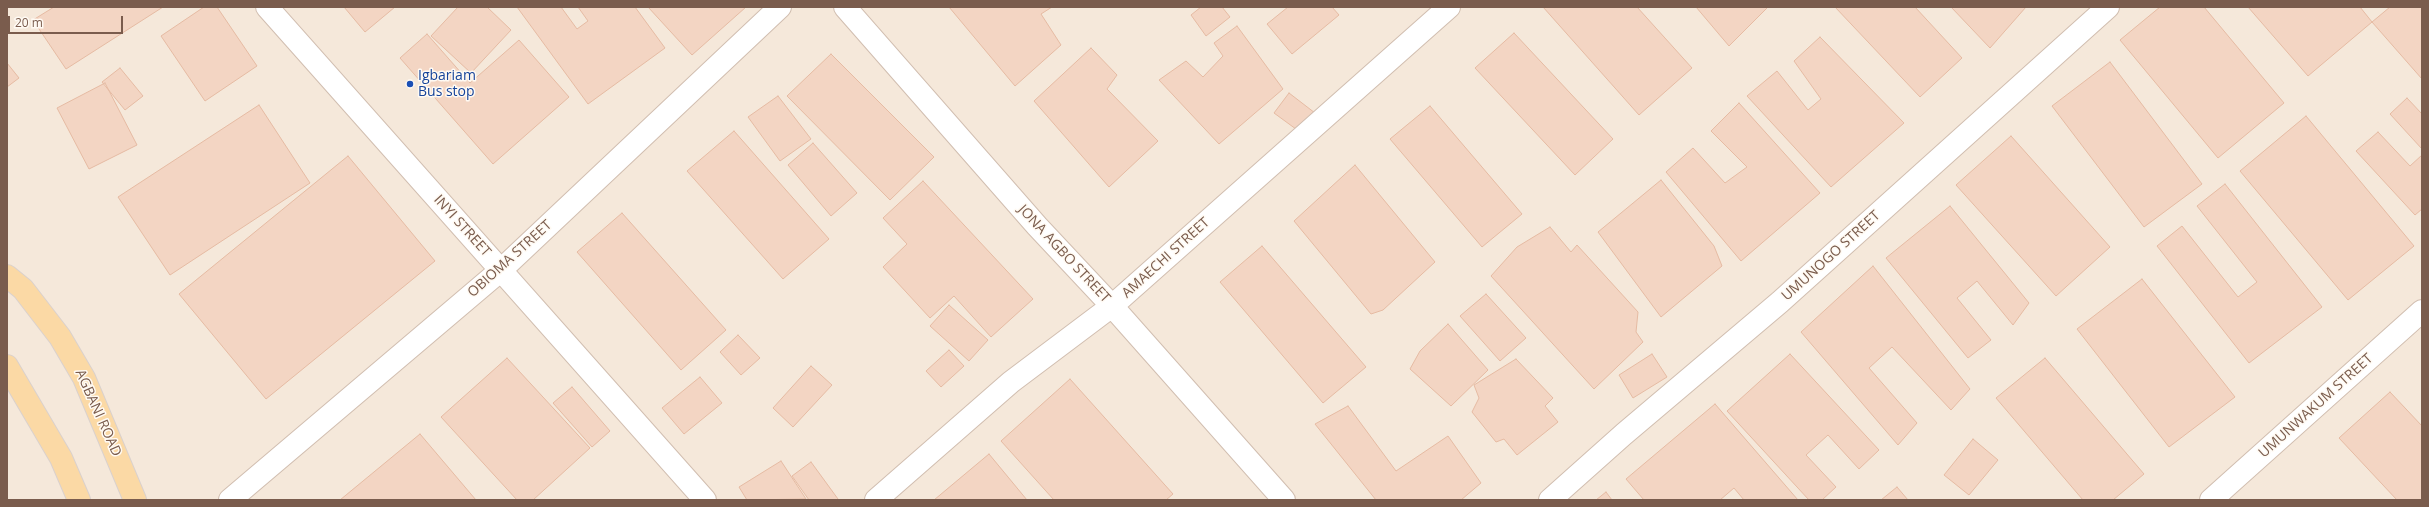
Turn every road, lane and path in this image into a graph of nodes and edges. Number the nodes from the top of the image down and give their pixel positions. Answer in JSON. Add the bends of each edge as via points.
{"nodes":[{"id":1,"x":267,"y":7,"type":"edge"},
{"id":2,"x":780,"y":7,"type":"edge"},
{"id":3,"x":845,"y":7,"type":"edge"},
{"id":4,"x":1449,"y":7,"type":"edge"},
{"id":5,"x":2108,"y":7,"type":"edge"},
{"id":6,"x":501,"y":270,"type":"junction"},
{"id":7,"x":7,"y":276,"type":"edge"},
{"id":8,"x":1112,"y":306,"type":"junction"},
{"id":9,"x":2422,"y":311,"type":"edge"},
{"id":10,"x":7,"y":366,"type":"edge"},
{"id":11,"x":79,"y":500,"type":"edge"},
{"id":12,"x":135,"y":500,"type":"edge"},
{"id":13,"x":230,"y":500,"type":"edge"},
{"id":14,"x":705,"y":500,"type":"edge"},
{"id":15,"x":876,"y":500,"type":"edge"},
{"id":16,"x":1284,"y":500,"type":"edge"},
{"id":17,"x":1550,"y":500,"type":"edge"},
{"id":18,"x":2210,"y":500,"type":"edge"}],
"edges":[{"from":1,"to":6,"type":"street","name":"INYI STREET"},
{"from":2,"to":6,"type":"street","name":"OBIOMA STREET"},
{"from":3,"to":8,"type":"street","name":"JONA AGBO STREET","via":[[1037,226]]},
{"from":4,"to":8,"type":"street","name":"AMAECHI STREET"},
{"from":5,"to":17,"type":"street","name":"UMUNOGO STREET","via":[[1780,302]]},
{"from":6,"to":13,"type":"street","name":"OBIOMA STREET"},
{"from":6,"to":14,"type":"street","name":"INYI STREET"},
{"from":7,"to":12,"type":"main road","name":"AGBANI ROAD","via":[[23,289],[60,336],[84,378]]},
{"from":8,"to":15,"type":"street","name":"AMAECHI STREET","via":[[1010,382]]},
{"from":8,"to":16,"type":"street","name":"JONA AGBO STREET"},
{"from":9,"to":18,"type":"street","name":"UMUNWAKUM STREET"},
{"from":10,"to":11,"type":"main road","via":[[62,458]]}]}
